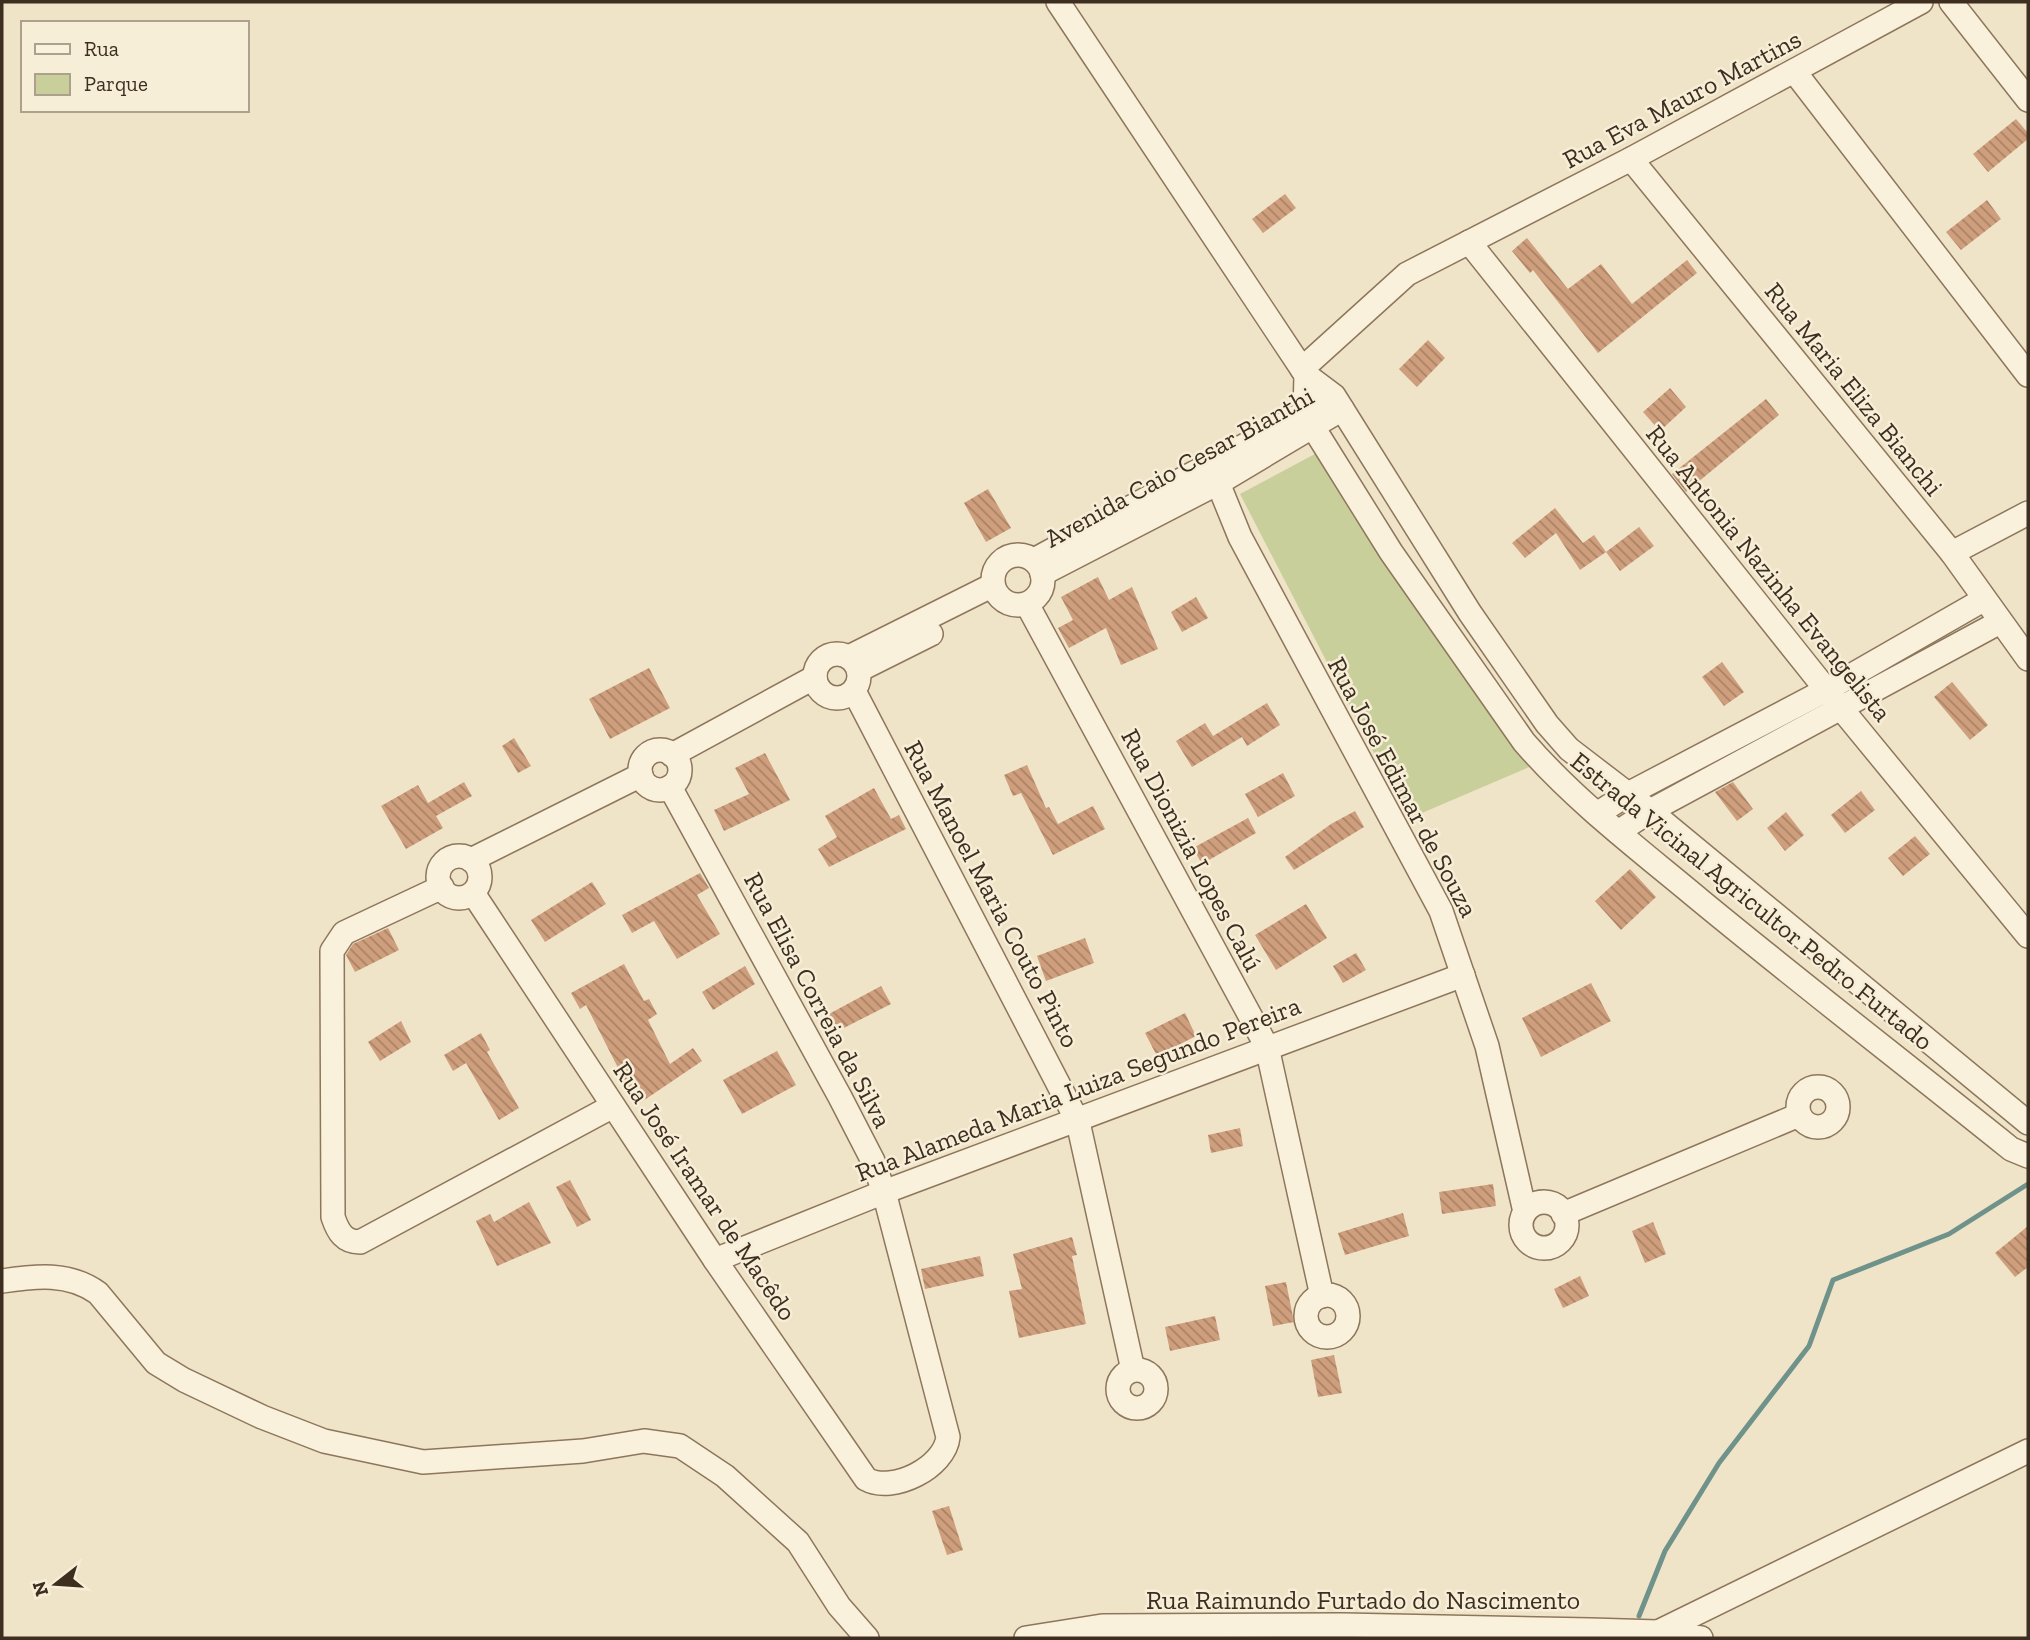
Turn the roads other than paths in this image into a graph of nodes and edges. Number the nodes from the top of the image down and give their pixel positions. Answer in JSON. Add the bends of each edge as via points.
{"nodes":[{"id":1,"x":1058,"y":2,"type":"edge"},
{"id":2,"x":1921,"y":2,"type":"edge"},
{"id":3,"x":1951,"y":2,"type":"edge"},
{"id":4,"x":1794,"y":71,"type":"junction"},
{"id":5,"x":2028,"y":100,"type":"edge"},
{"id":6,"x":1631,"y":159,"type":"junction"},
{"id":7,"x":1469,"y":242,"type":"junction"},
{"id":8,"x":1304,"y":372,"type":"junction"},
{"id":9,"x":2028,"y":375,"type":"edge"},
{"id":10,"x":1338,"y":403,"type":"junction"},
{"id":11,"x":1309,"y":419,"type":"junction"},
{"id":12,"x":1218,"y":483,"type":"junction"},
{"id":13,"x":2028,"y":513,"type":"edge"},
{"id":14,"x":1952,"y":553,"type":"junction"},
{"id":15,"x":1038,"y":567,"type":"junction"},
{"id":16,"x":996,"y":592,"type":"junction"},
{"id":17,"x":1983,"y":600,"type":"junction"},
{"id":18,"x":1027,"y":604,"type":"junction"},
{"id":19,"x":2000,"y":622,"type":"junction"},
{"id":20,"x":2028,"y":659,"type":"edge"},
{"id":21,"x":854,"y":673,"type":"junction"},
{"id":22,"x":817,"y":682,"type":"junction"},
{"id":23,"x":1833,"y":699,"type":"junction"},
{"id":24,"x":675,"y":760,"type":"junction"},
{"id":25,"x":653,"y":783,"type":"junction"},
{"id":26,"x":1628,"y":794,"type":"junction"},
{"id":27,"x":1650,"y":811,"type":"junction"},
{"id":28,"x":1597,"y":814,"type":"junction"},
{"id":29,"x":1618,"y":832,"type":"junction"},
{"id":30,"x":474,"y":875,"type":"junction"},
{"id":31,"x":442,"y":887,"type":"junction"},
{"id":32,"x":2028,"y":936,"type":"edge"},
{"id":33,"x":1463,"y":975,"type":"junction"},
{"id":34,"x":1267,"y":1047,"type":"junction"},
{"id":35,"x":613,"y":1106,"type":"junction"},
{"id":36,"x":1799,"y":1115,"type":"dead end"},
{"id":37,"x":1078,"y":1122,"type":"junction"},
{"id":38,"x":2028,"y":1123,"type":"edge"},
{"id":39,"x":2028,"y":1156,"type":"edge"},
{"id":40,"x":884,"y":1192,"type":"junction"},
{"id":41,"x":1525,"y":1212,"type":"junction"},
{"id":42,"x":1563,"y":1214,"type":"junction"},
{"id":43,"x":715,"y":1260,"type":"junction"},
{"id":44,"x":2,"y":1281,"type":"edge"},
{"id":45,"x":1322,"y":1296,"type":"dead end"},
{"id":46,"x":1133,"y":1370,"type":"dead end"},
{"id":47,"x":2028,"y":1451,"type":"edge"},
{"id":48,"x":912,"y":1476,"type":"joint"},
{"id":49,"x":1658,"y":1632,"type":"junction"},
{"id":50,"x":867,"y":1638,"type":"edge"},
{"id":51,"x":1026,"y":1638,"type":"edge"},
{"id":52,"x":1701,"y":1638,"type":"edge"}],
"edges":[{"from":1,"to":8,"type":"street","name":"Estrada Vicinal Agricultor Pedro Furtado"},
{"from":2,"to":4,"type":"street","name":"Rua Eva Mauro Martins"},
{"from":3,"to":5,"type":"street"},
{"from":4,"to":6,"type":"street","name":"Rua Eva Mauro Martins"},
{"from":4,"to":9,"type":"street"},
{"from":6,"to":7,"type":"street","name":"Rua Eva Mauro Martins"},
{"from":6,"to":14,"type":"street","name":"Rua Maria Eliza Bianchi"},
{"from":7,"to":8,"type":"street","name":"Rua Eva Mauro Martins","via":[[1392,285]]},
{"from":7,"to":23,"type":"street","name":"Rua Antonia Nazinha Evangelista"},
{"from":8,"to":10,"type":"street","name":"Estrada Vicinal Agricultor Pedro Furtado"},
{"from":8,"to":11,"type":"street"},
{"from":10,"to":11,"type":"street","name":"Avenida Caio Cesar Bianthi"},
{"from":10,"to":26,"type":"street","name":"Estrada Vicinal Agricultor Pedro Furtado","via":[[1470,613],[1547,724],[1569,749]]},
{"from":11,"to":12,"type":"street","name":"Avenida Caio Cesar Bianthi"},
{"from":11,"to":15,"type":"street","name":"Avenida Caio Cesar Bianthi"},
{"from":11,"to":28,"type":"street","name":"Estrada Vicinal Agricultor Pedro Furtado","via":[[1391,552],[1524,742]]},
{"from":12,"to":15,"type":"street","name":"Avenida Caio Cesar Bianthi"},
{"from":12,"to":33,"type":"street","name":"Rua José Edimar de Souza","via":[[1240,537],[1332,713],[1420,868]]},
{"from":13,"to":14,"type":"street"},
{"from":14,"to":17,"type":"street","name":"Rua Maria Eliza Bianchi"},
{"from":15,"to":16,"type":"street","name":"Avenida Caio Cesar Bianthi","via":[[1019,554],[1004,558],[994,570]]},
{"from":15,"to":18,"type":"street","name":"Avenida Caio Cesar Bianthi","via":[[1042,588]]},
{"from":16,"to":18,"type":"street","via":[[1013,605]]},
{"from":16,"to":21,"type":"street"},
{"from":17,"to":19,"type":"street","name":"Rua Maria Eliza Bianchi"},
{"from":17,"to":23,"type":"street"},
{"from":18,"to":34,"type":"street","name":"Rua Dionizia Lopes Calú"},
{"from":19,"to":20,"type":"street","name":"Rua Maria Eliza Bianchi"},
{"from":19,"to":23,"type":"street"},
{"from":21,"to":22,"type":"street","via":[[836,698]]},
{"from":21,"to":22,"type":"street","via":[[836,653],[823,658]]},
{"from":21,"to":37,"type":"street","name":"Rua Manoel Maria Couto Pinto"},
{"from":22,"to":24,"type":"street"},
{"from":23,"to":26,"type":"street"},
{"from":23,"to":27,"type":"street"},
{"from":23,"to":32,"type":"street","name":"Rua Antonia Nazinha Evangelista"},
{"from":24,"to":25,"type":"street","via":[[677,781]]},
{"from":24,"to":25,"type":"street","via":[[663,750],[650,753],[641,763]]},
{"from":25,"to":30,"type":"street"},
{"from":25,"to":40,"type":"street","name":"Rua Elisa Correia da Silva","via":[[828,1074]]},
{"from":26,"to":27,"type":"street","name":"Estrada Vicinal Agricultor Pedro Furtado"},
{"from":26,"to":28,"type":"street"},
{"from":27,"to":29,"type":"street"},
{"from":27,"to":38,"type":"street","name":"Estrada Vicinal Agricultor Pedro Furtado"},
{"from":28,"to":29,"type":"street","name":"Estrada Vicinal Agricultor Pedro Furtado"},
{"from":29,"to":39,"type":"street","name":"Estrada Vicinal Agricultor Pedro Furtado","via":[[2001,1140]]},
{"from":30,"to":31,"type":"street","via":[[466,897],[453,897]]},
{"from":30,"to":31,"type":"street","via":[[455,857],[444,863],[439,875]]},
{"from":30,"to":35,"type":"street","name":"Rua José Iramar de Macêdo"},
{"from":31,"to":35,"type":"street","via":[[344,933],[332,951],[333,1217],[343,1237],[360,1242]]},
{"from":33,"to":34,"type":"street","name":"Rua Alameda Maria Luiza Segundo Pereira"},
{"from":33,"to":41,"type":"street","name":"Rua José Edimar de Souza","via":[[1487,1046]]},
{"from":34,"to":37,"type":"street","name":"Rua Alameda Maria Luiza Segundo Pereira"},
{"from":34,"to":45,"type":"street","name":"Rua Dionizia Lopes Calú"},
{"from":35,"to":43,"type":"street","name":"Rua José Iramar de Macêdo"},
{"from":36,"to":42,"type":"street"},
{"from":37,"to":40,"type":"street","name":"Rua Alameda Maria Luiza Segundo Pereira"},
{"from":37,"to":46,"type":"street","name":"Rua Manoel Maria Couto Pinto"},
{"from":40,"to":43,"type":"street","name":"Rua Alameda Maria Luiza Segundo Pereira"},
{"from":40,"to":48,"type":"street","name":"Rua Elisa Correia da Silva","via":[[948,1437],[942,1456]]},
{"from":41,"to":42,"type":"street","via":[[1545,1202]]},
{"from":41,"to":42,"type":"street","name":"Rua José Edimar de Souza","via":[[1522,1234],[1540,1248],[1554,1245],[1564,1235]]},
{"from":43,"to":48,"type":"street","name":"Rua José Iramar de Macêdo","via":[[866,1479],[888,1484]]},
{"from":44,"to":50,"type":"street","via":[[33,1276],[87,1286],[98,1293],[156,1363],[262,1417],[324,1441],[423,1461],[583,1451],[644,1441],[680,1446],[724,1476],[798,1542],[839,1606]]},
{"from":47,"to":49,"type":"street"},
{"from":49,"to":51,"type":"street","name":"Rua Raimundo Furtado do Nascimento","via":[[1343,1625],[1102,1626]]},
{"from":49,"to":52,"type":"street","name":"Rua Raimundo Furtado do Nascimento"}]}
